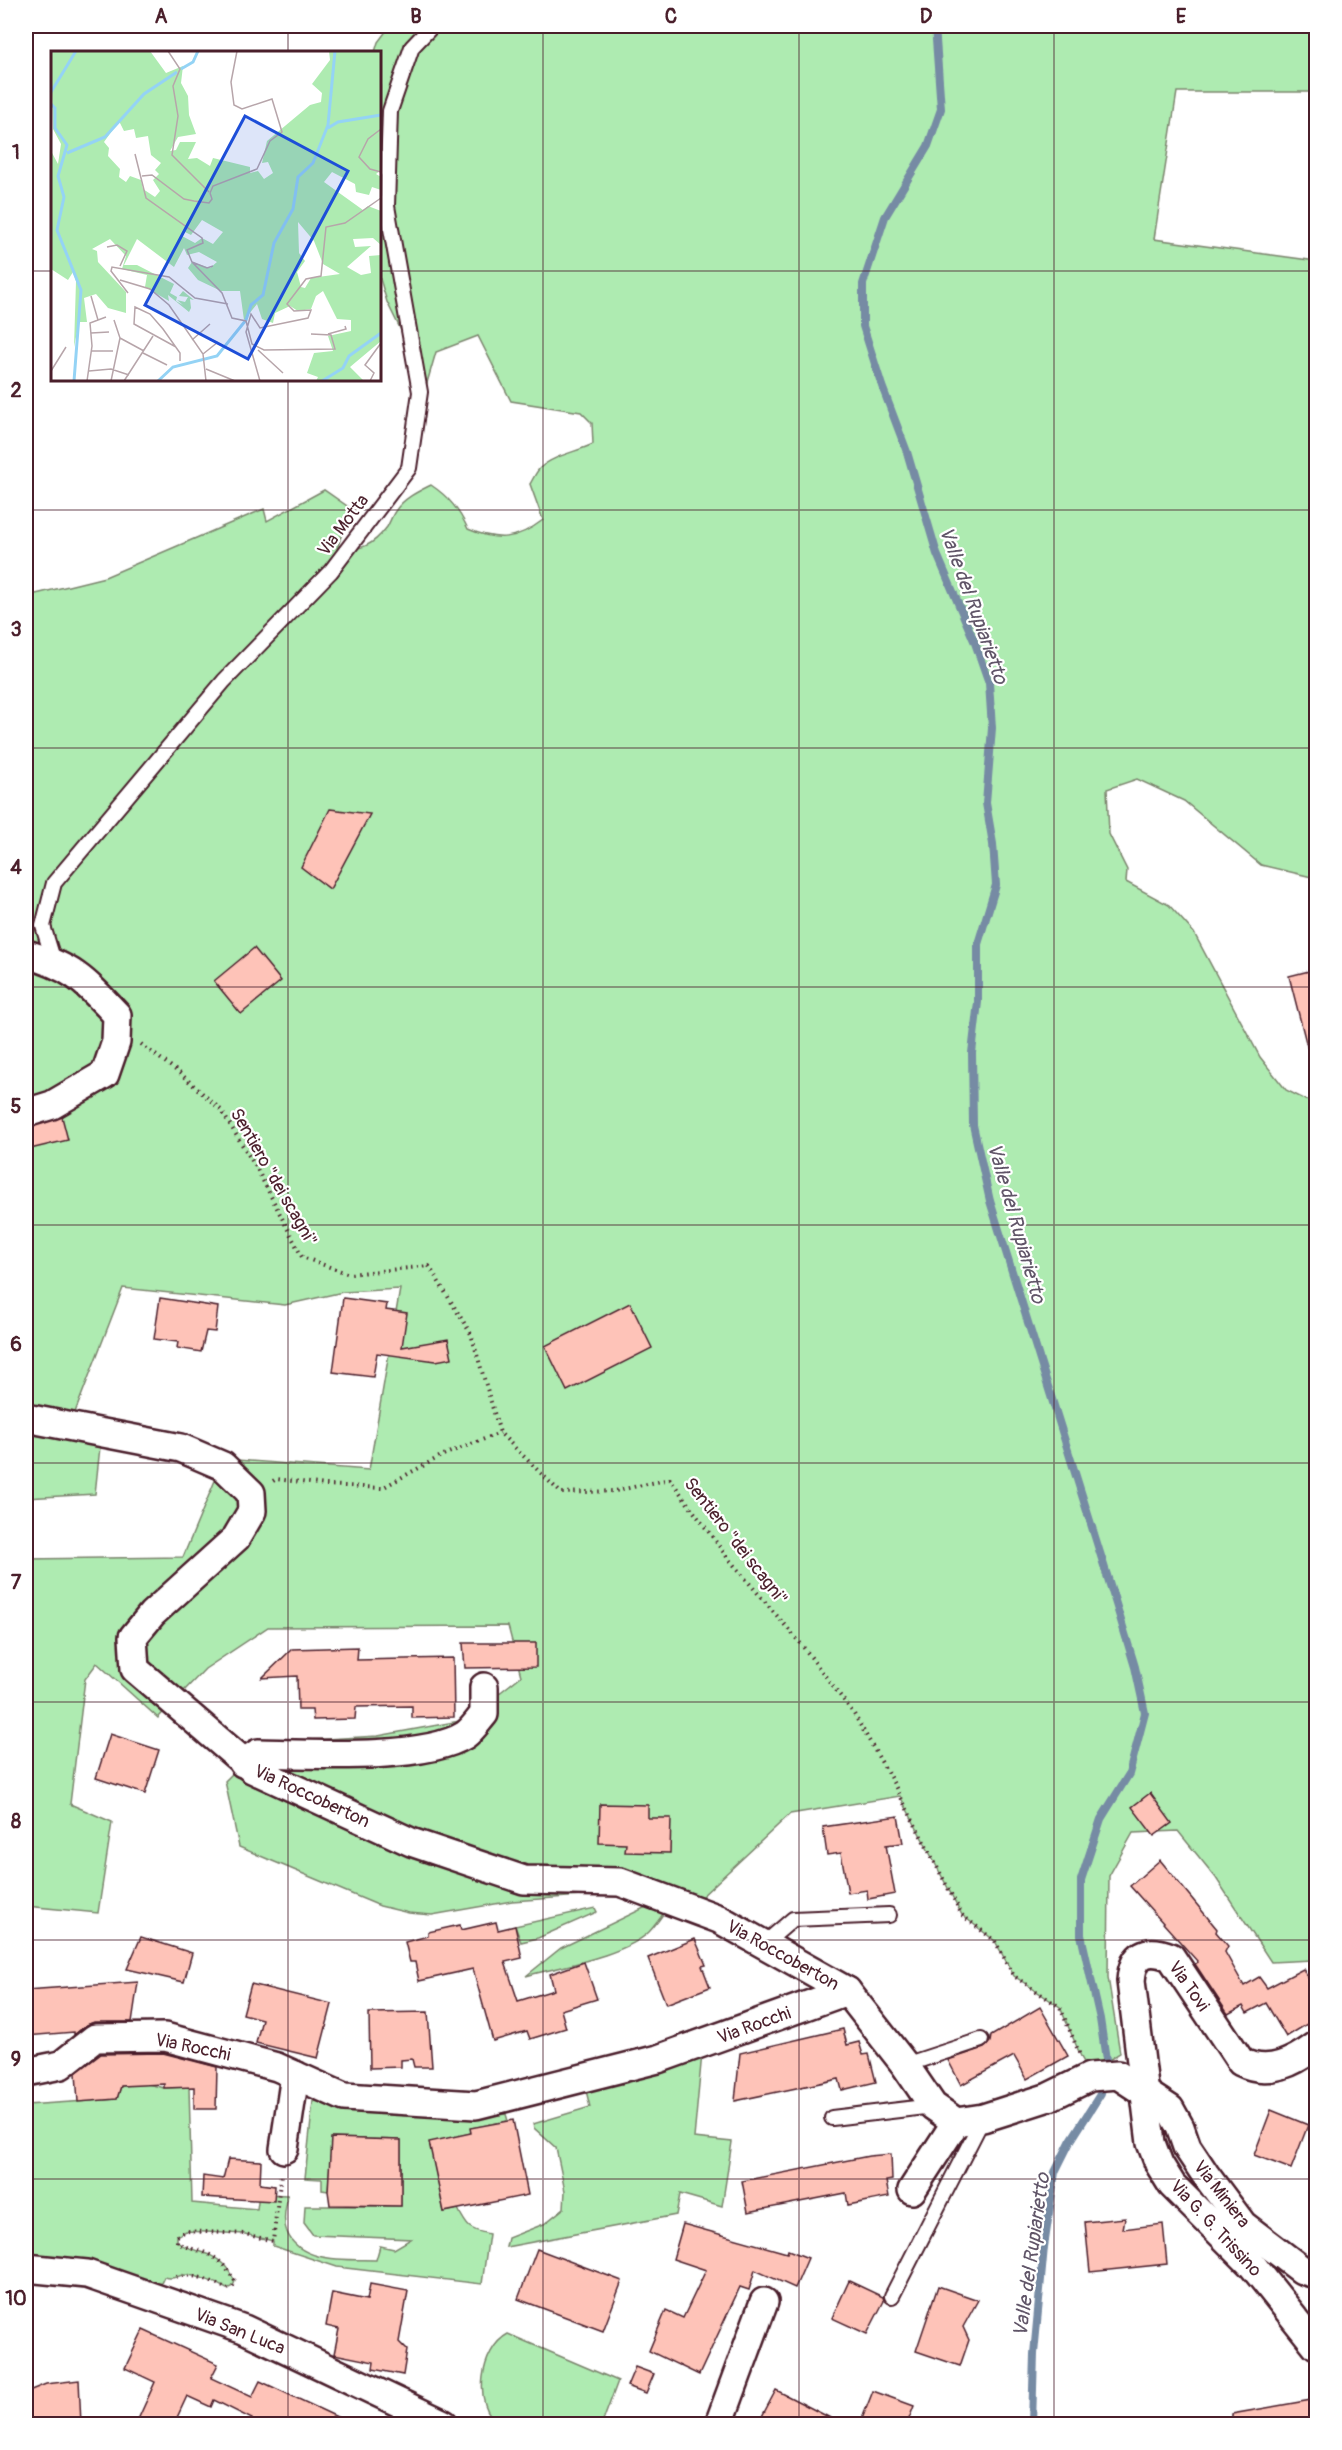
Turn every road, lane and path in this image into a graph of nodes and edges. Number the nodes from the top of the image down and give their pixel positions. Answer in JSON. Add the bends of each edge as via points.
{"nodes":[{"id":1,"x":432,"y":26,"type":"edge"},
{"id":2,"x":26,"y":954,"type":"edge"},
{"id":3,"x":54,"y":962,"type":"junction"},
{"id":4,"x":117,"y":1025,"type":"junction"},
{"id":5,"x":26,"y":1113,"type":"edge"},
{"id":6,"x":26,"y":1418,"type":"edge"},
{"id":7,"x":500,"y":1433,"type":"junction"},
{"id":8,"x":251,"y":1493,"type":"junction"},
{"id":9,"x":484,"y":1688,"type":"dead end"},
{"id":10,"x":243,"y":1763,"type":"junction"},
{"id":11,"x":889,"y":1915,"type":"dead end"},
{"id":12,"x":764,"y":1944,"type":"junction"},
{"id":13,"x":847,"y":1991,"type":"junction"},
{"id":14,"x":981,"y":2040,"type":"dead end"},
{"id":15,"x":1317,"y":2046,"type":"edge"},
{"id":16,"x":905,"y":2065,"type":"junction"},
{"id":17,"x":26,"y":2072,"type":"edge"},
{"id":18,"x":295,"y":2075,"type":"junction"},
{"id":19,"x":1101,"y":2076,"type":"junction"},
{"id":20,"x":1147,"y":2097,"type":"junction"},
{"id":21,"x":933,"y":2106,"type":"junction"},
{"id":22,"x":832,"y":2118,"type":"dead end"},
{"id":23,"x":983,"y":2118,"type":"junction"},
{"id":24,"x":956,"y":2122,"type":"junction"},
{"id":25,"x":284,"y":2149,"type":"joint"},
{"id":26,"x":912,"y":2190,"type":"dead end"},
{"id":27,"x":26,"y":2268,"type":"edge"},
{"id":28,"x":1317,"y":2274,"type":"edge"},
{"id":29,"x":171,"y":2279,"type":"dead end"},
{"id":30,"x":892,"y":2296,"type":"dead end"},
{"id":31,"x":764,"y":2302,"type":"dead end"},
{"id":32,"x":1317,"y":2345,"type":"edge"},
{"id":33,"x":444,"y":2424,"type":"edge"},
{"id":34,"x":719,"y":2424,"type":"edge"}],
"edges":[{"from":1,"to":3,"type":"lane","name":"Via Motta","via":[[412,48],[390,111],[387,206],[420,392],[409,468],[331,571],[224,681],[54,883],[43,926]]},
{"from":2,"to":3,"type":"street"},
{"from":3,"to":4,"type":"street","via":[[83,979],[117,1015]]},
{"from":4,"to":5,"type":"street","via":[[116,1042],[105,1074],[52,1105]]},
{"from":4,"to":7,"type":"path","name":"Sentiero \"dei scagni\"","via":[[221,1110],[257,1169],[302,1257],[349,1274],[429,1266],[471,1334]]},
{"from":6,"to":8,"type":"street","via":[[181,1448],[223,1467]]},
{"from":7,"to":8,"type":"path","via":[[443,1455],[382,1488],[276,1479]]},
{"from":7,"to":19,"type":"path","name":"Sentiero \"dei scagni\"","via":[[561,1493],[615,1491],[670,1479],[727,1557],[854,1714],[962,1915],[995,1941],[1014,1976],[1060,2007]]},
{"from":8,"to":10,"type":"street","name":"Via Roccoberton","via":[[252,1511],[236,1538],[152,1614],[133,1637],[135,1669]]},
{"from":9,"to":10,"type":"street","via":[[484,1714],[466,1734],[437,1746],[378,1754],[258,1753]]},
{"from":10,"to":12,"type":"street","name":"Via Roccoberton","via":[[411,1842],[524,1880],[620,1882],[719,1919]]},
{"from":11,"to":12,"type":"lane","via":[[793,1919]]},
{"from":12,"to":13,"type":"street","name":"Via Roccoberton"},
{"from":13,"to":16,"type":"street"},
{"from":13,"to":18,"type":"street","name":"Via Rocchi","via":[[658,2059],[476,2105],[344,2097]]},
{"from":14,"to":16,"type":"lane"},
{"from":15,"to":20,"type":"street","name":"Via Tovi","via":[[1295,2061],[1275,2067],[1258,2069],[1241,2062],[1171,1957],[1155,1951],[1146,1953],[1138,1957],[1132,1968],[1131,1981]]},
{"from":16,"to":21,"type":"street"},
{"from":17,"to":18,"type":"street","name":"Via Rocchi","via":[[61,2065],[96,2037],[165,2037]]},
{"from":18,"to":25,"type":"street"},
{"from":19,"to":20,"type":"street"},
{"from":19,"to":23,"type":"street"},
{"from":20,"to":28,"type":"street","name":"Via Miniera","via":[[1170,2109],[1204,2174],[1243,2225],[1302,2270]]},
{"from":20,"to":32,"type":"street","name":"Via G. G. Trissino","via":[[1152,2144],[1172,2185],[1253,2266]]},
{"from":21,"to":22,"type":"lane"},
{"from":21,"to":24,"type":"street"},
{"from":23,"to":24,"type":"street"},
{"from":23,"to":30,"type":"lane"},
{"from":24,"to":26,"type":"street"},
{"from":25,"to":29,"type":"path","via":[[273,2241],[245,2234],[181,2232],[177,2242],[223,2263],[235,2280],[227,2289],[183,2275]]},
{"from":27,"to":33,"type":"street","name":"Via San Luca","via":[[87,2274],[244,2329]]},
{"from":31,"to":34,"type":"street"}]}
